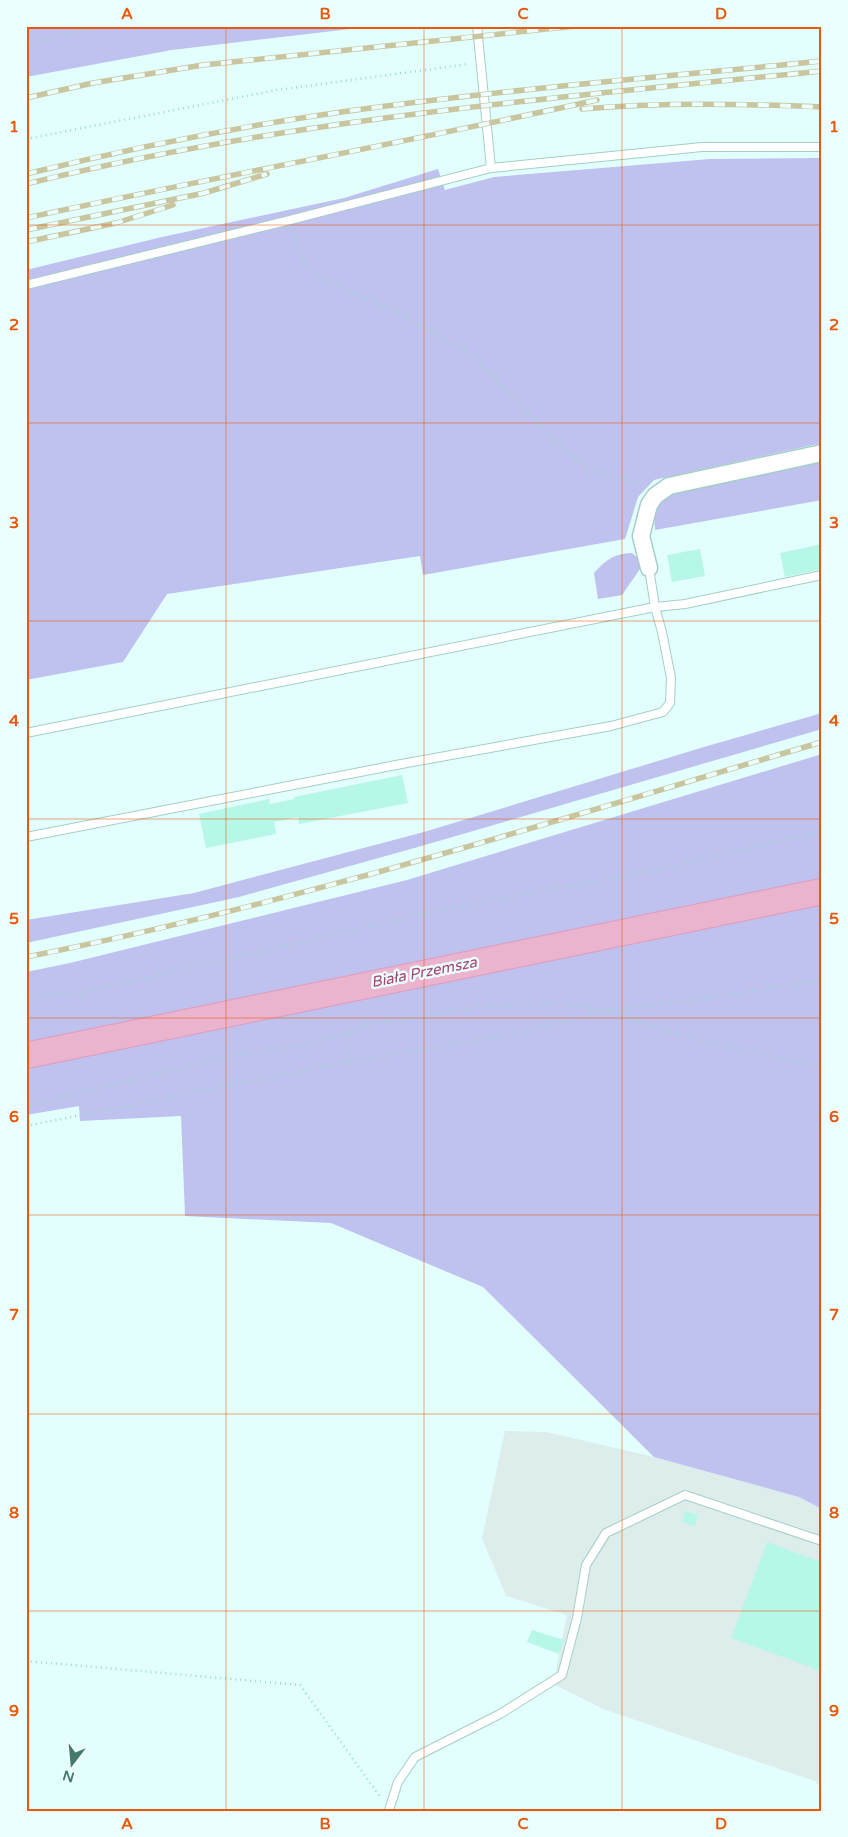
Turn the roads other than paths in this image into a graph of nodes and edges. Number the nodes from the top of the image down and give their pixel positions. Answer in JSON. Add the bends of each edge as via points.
{"nodes":[{"id":1,"x":478,"y":26,"type":"edge"},
{"id":2,"x":822,"y":147,"type":"edge"},
{"id":3,"x":491,"y":168,"type":"junction"},
{"id":4,"x":26,"y":285,"type":"edge"},
{"id":5,"x":822,"y":453,"type":"edge"},
{"id":6,"x":649,"y":568,"type":"joint"},
{"id":7,"x":822,"y":575,"type":"edge"},
{"id":8,"x":655,"y":607,"type":"junction"},
{"id":9,"x":26,"y":733,"type":"edge"},
{"id":10,"x":26,"y":837,"type":"edge"},
{"id":11,"x":822,"y":1541,"type":"edge"},
{"id":12,"x":389,"y":1810,"type":"edge"}],
"edges":[{"from":1,"to":3,"type":"lane"},
{"from":2,"to":3,"type":"lane","via":[[702,147]]},
{"from":3,"to":4,"type":"lane"},
{"from":5,"to":6,"type":"street","via":[[669,486],[648,505],[641,536]]},
{"from":6,"to":8,"type":"lane"},
{"from":7,"to":8,"type":"lane","via":[[685,604]]},
{"from":8,"to":9,"type":"lane"},
{"from":8,"to":10,"type":"lane","via":[[671,678],[670,703],[663,712],[611,726]]},
{"from":11,"to":12,"type":"lane","via":[[685,1495],[606,1533],[586,1565],[577,1618],[562,1675],[500,1714],[415,1756],[398,1782]]}]}
